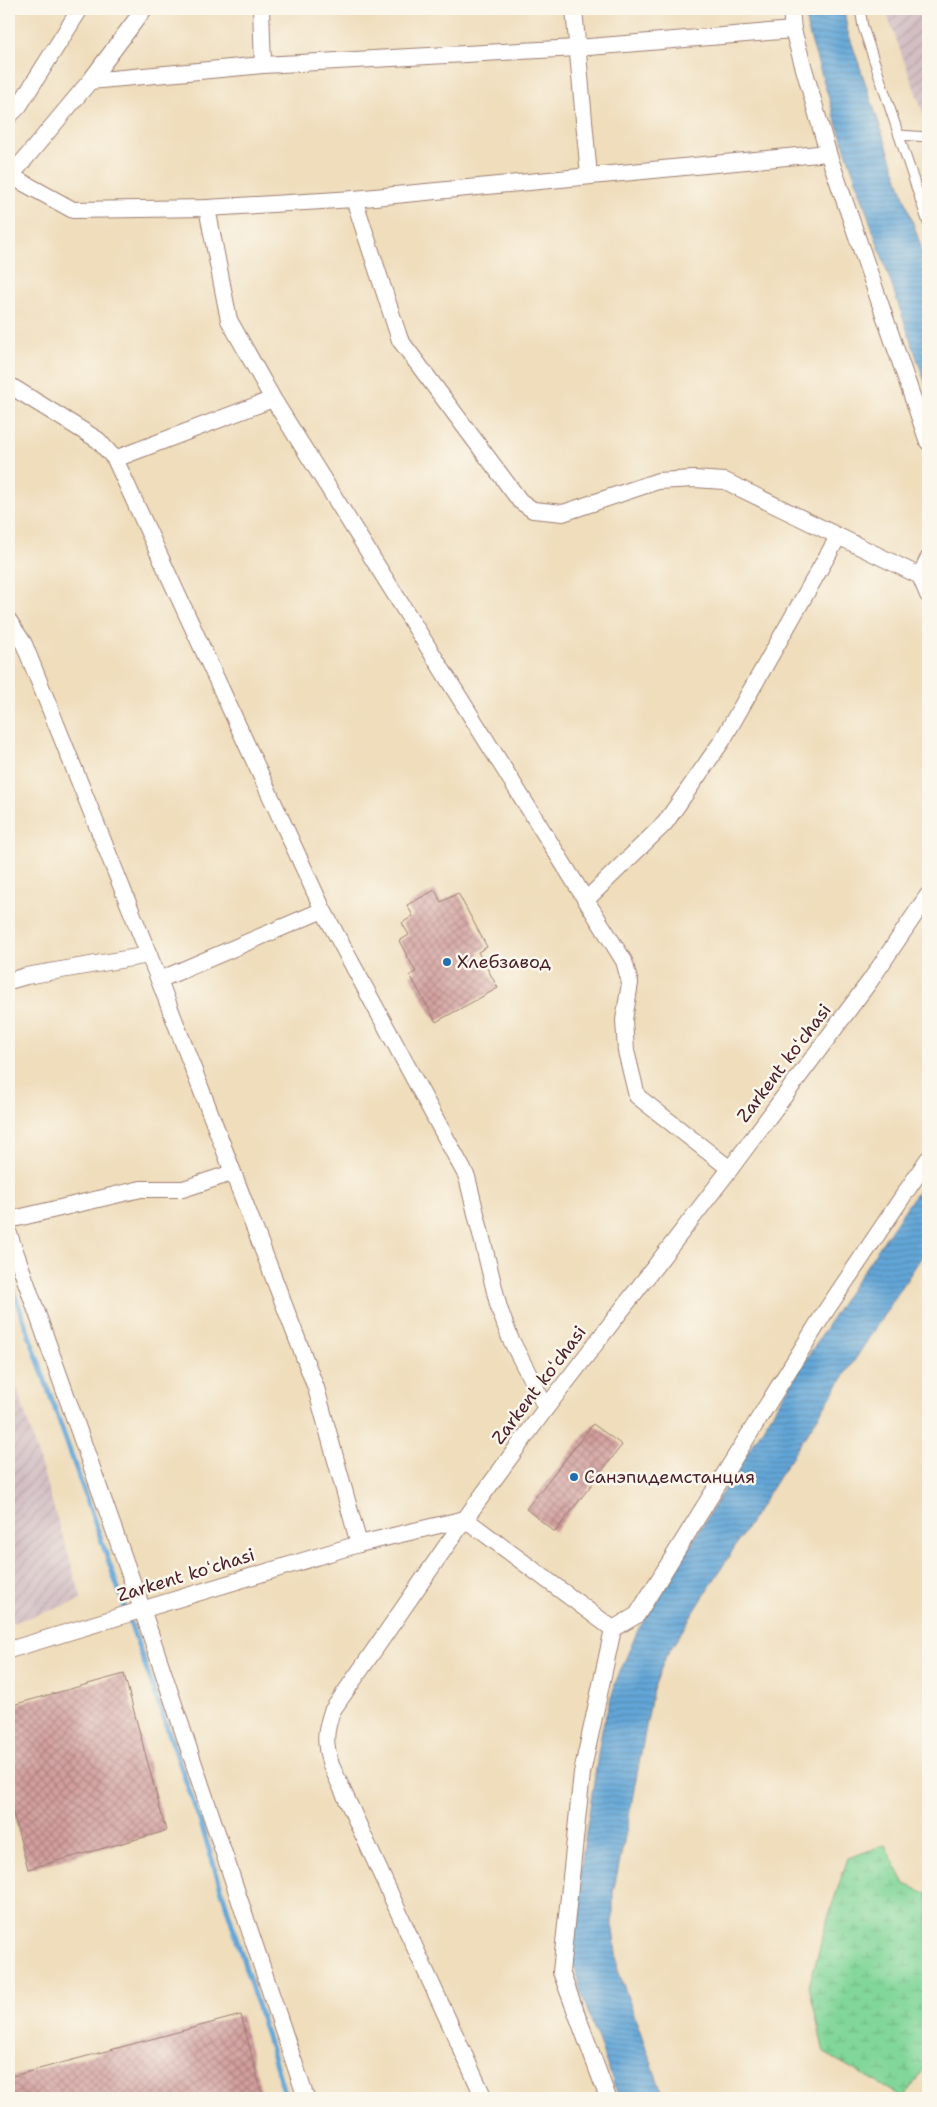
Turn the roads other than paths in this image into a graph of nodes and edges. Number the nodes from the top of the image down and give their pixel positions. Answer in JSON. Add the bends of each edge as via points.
{"nodes":[{"id":1,"x":80,"y":9,"type":"edge"},
{"id":2,"x":144,"y":9,"type":"edge"},
{"id":3,"x":261,"y":9,"type":"edge"},
{"id":4,"x":574,"y":9,"type":"edge"},
{"id":5,"x":792,"y":9,"type":"edge"},
{"id":6,"x":860,"y":9,"type":"edge"},
{"id":7,"x":794,"y":30,"type":"junction"},
{"id":8,"x":577,"y":48,"type":"junction"},
{"id":9,"x":263,"y":64,"type":"junction"},
{"id":10,"x":90,"y":81,"type":"junction"},
{"id":11,"x":9,"y":116,"type":"edge"},
{"id":12,"x":899,"y":135,"type":"junction"},
{"id":13,"x":928,"y":137,"type":"edge"},
{"id":14,"x":828,"y":153,"type":"junction"},
{"id":15,"x":589,"y":176,"type":"junction"},
{"id":16,"x":10,"y":177,"type":"edge"},
{"id":17,"x":354,"y":199,"type":"junction"},
{"id":18,"x":207,"y":208,"type":"junction"},
{"id":19,"x":928,"y":223,"type":"edge"},
{"id":20,"x":9,"y":385,"type":"edge"},
{"id":21,"x":273,"y":399,"type":"junction"},
{"id":22,"x":928,"y":442,"type":"edge"},
{"id":23,"x":115,"y":459,"type":"junction"},
{"id":24,"x":838,"y":537,"type":"junction"},
{"id":25,"x":928,"y":559,"type":"edge"},
{"id":26,"x":920,"y":576,"type":"junction"},
{"id":27,"x":928,"y":595,"type":"edge"},
{"id":28,"x":9,"y":621,"type":"edge"},
{"id":29,"x":928,"y":895,"type":"edge"},
{"id":30,"x":586,"y":900,"type":"junction"},
{"id":31,"x":324,"y":910,"type":"junction"},
{"id":32,"x":148,"y":955,"type":"junction"},
{"id":33,"x":158,"y":980,"type":"junction"},
{"id":34,"x":9,"y":982,"type":"edge"},
{"id":35,"x":928,"y":1159,"type":"edge"},
{"id":36,"x":730,"y":1169,"type":"junction"},
{"id":37,"x":232,"y":1173,"type":"junction"},
{"id":38,"x":9,"y":1220,"type":"edge"},
{"id":39,"x":9,"y":1234,"type":"edge"},
{"id":40,"x":546,"y":1408,"type":"junction"},
{"id":41,"x":465,"y":1519,"type":"junction"},
{"id":42,"x":359,"y":1544,"type":"junction"},
{"id":43,"x":132,"y":1612,"type":"junction"},
{"id":44,"x":613,"y":1629,"type":"junction"},
{"id":45,"x":9,"y":1650,"type":"edge"},
{"id":46,"x":306,"y":2098,"type":"edge"},
{"id":47,"x":484,"y":2098,"type":"edge"},
{"id":48,"x":608,"y":2098,"type":"edge"}],
"edges":[{"from":1,"to":11,"type":"street","via":[[19,106]]},
{"from":2,"to":10,"type":"street"},
{"from":3,"to":9,"type":"street"},
{"from":4,"to":8,"type":"street"},
{"from":5,"to":7,"type":"street"},
{"from":6,"to":12,"type":"lane","via":[[862,27]]},
{"from":7,"to":8,"type":"street"},
{"from":7,"to":14,"type":"street"},
{"from":8,"to":9,"type":"street"},
{"from":8,"to":15,"type":"street"},
{"from":9,"to":10,"type":"street"},
{"from":10,"to":16,"type":"street"},
{"from":12,"to":13,"type":"lane"},
{"from":12,"to":19,"type":"lane"},
{"from":14,"to":15,"type":"street"},
{"from":14,"to":22,"type":"street"},
{"from":15,"to":17,"type":"street"},
{"from":16,"to":18,"type":"street","via":[[73,210]]},
{"from":17,"to":18,"type":"street"},
{"from":17,"to":24,"type":"street","via":[[400,340],[520,501],[533,510],[563,513],[658,481],[725,481]]},
{"from":18,"to":21,"type":"street","via":[[229,320]]},
{"from":20,"to":23,"type":"street","via":[[98,440]]},
{"from":21,"to":23,"type":"street"},
{"from":21,"to":30,"type":"street"},
{"from":23,"to":31,"type":"street"},
{"from":24,"to":26,"type":"street"},
{"from":24,"to":30,"type":"street","via":[[722,741],[670,816]]},
{"from":25,"to":26,"type":"street"},
{"from":26,"to":27,"type":"street"},
{"from":28,"to":32,"type":"street","via":[[24,644]]},
{"from":29,"to":36,"type":"street","name":"Zarkent koʻchasi","via":[[870,981]]},
{"from":30,"to":36,"type":"street","via":[[624,961],[630,983],[624,1020],[626,1051],[637,1096]]},
{"from":31,"to":33,"type":"street"},
{"from":31,"to":40,"type":"street","via":[[467,1177],[510,1338]]},
{"from":32,"to":33,"type":"street"},
{"from":32,"to":34,"type":"street","via":[[26,976]]},
{"from":33,"to":37,"type":"street"},
{"from":35,"to":44,"type":"street","via":[[823,1315],[637,1615]]},
{"from":36,"to":40,"type":"street","name":"Zarkent koʻchasi"},
{"from":37,"to":38,"type":"street","via":[[183,1189],[141,1189]]},
{"from":37,"to":42,"type":"street","via":[[316,1388]]},
{"from":39,"to":43,"type":"street"},
{"from":40,"to":41,"type":"street","name":"Zarkent koʻchasi"},
{"from":41,"to":42,"type":"street","name":"Zarkent koʻchasi"},
{"from":41,"to":44,"type":"street"},
{"from":41,"to":47,"type":"street","via":[[332,1711],[326,1729],[326,1749]]},
{"from":42,"to":43,"type":"street","name":"Zarkent koʻchasi"},
{"from":43,"to":45,"type":"street","name":"Zarkent koʻchasi"},
{"from":43,"to":46,"type":"street"},
{"from":44,"to":48,"type":"street","via":[[582,1773],[561,1972]]}]}
